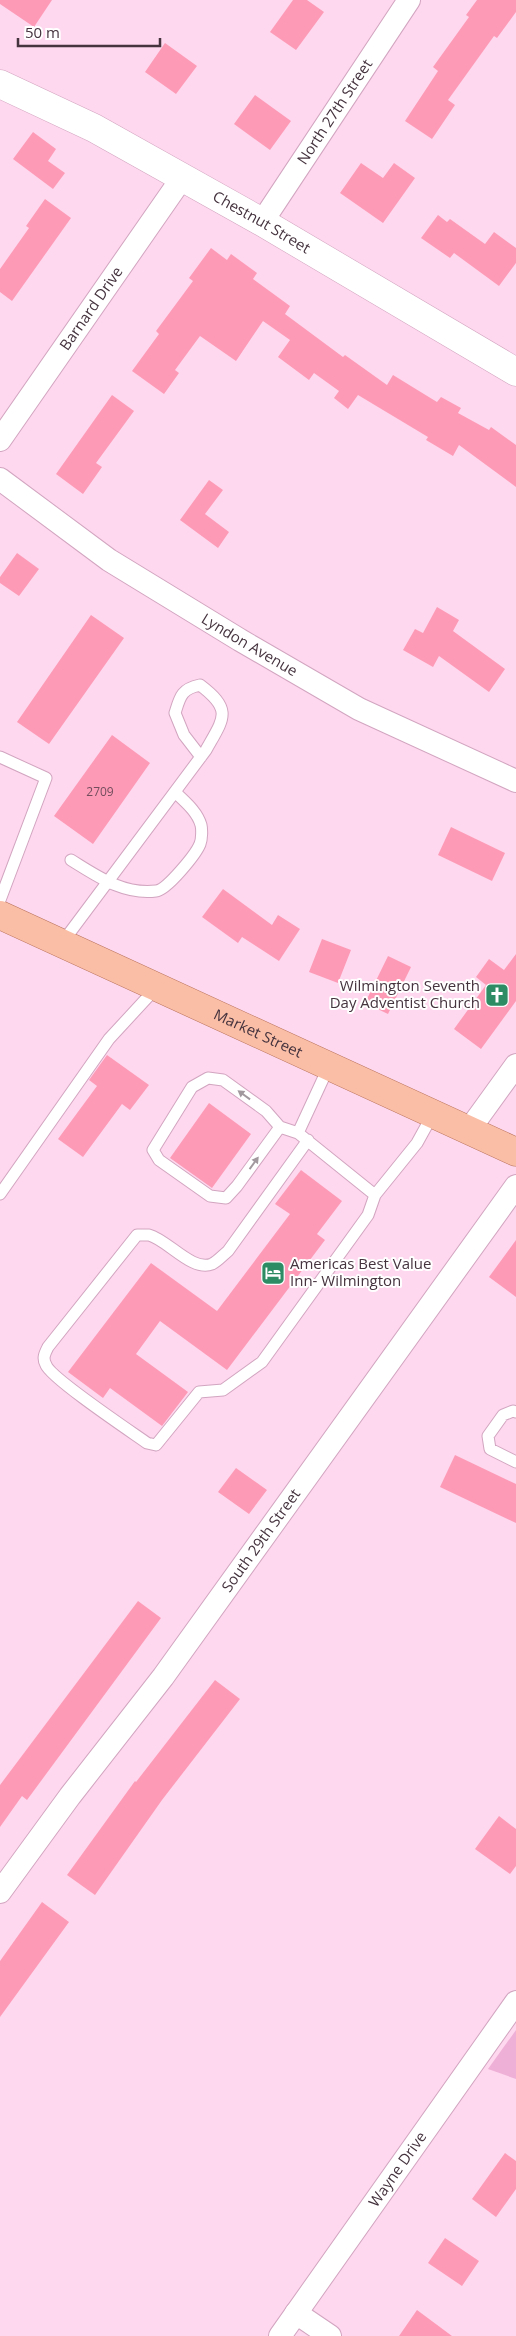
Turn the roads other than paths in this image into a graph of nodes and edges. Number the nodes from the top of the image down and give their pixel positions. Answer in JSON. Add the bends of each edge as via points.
{"nodes":[{"id":1,"x":409,"y":0,"type":"edge"},
{"id":2,"x":0,"y":84,"type":"edge"},
{"id":3,"x":182,"y":178,"type":"junction"},
{"id":4,"x":262,"y":222,"type":"junction"},
{"id":5,"x":516,"y":372,"type":"edge"},
{"id":6,"x":0,"y":440,"type":"edge"},
{"id":7,"x":0,"y":479,"type":"edge"},
{"id":8,"x":0,"y":757,"type":"edge"},
{"id":9,"x":201,"y":757,"type":"junction"},
{"id":10,"x":516,"y":781,"type":"edge"},
{"id":11,"x":175,"y":792,"type":"junction"},
{"id":12,"x":70,"y":860,"type":"dead end"},
{"id":13,"x":108,"y":882,"type":"junction"},
{"id":14,"x":0,"y":900,"type":"edge"},
{"id":15,"x":0,"y":915,"type":"edge"},
{"id":16,"x":62,"y":944,"type":"junction"},
{"id":17,"x":156,"y":987,"type":"junction"},
{"id":18,"x":516,"y":1065,"type":"edge"},
{"id":19,"x":329,"y":1066,"type":"junction"},
{"id":20,"x":433,"y":1114,"type":"junction"},
{"id":21,"x":280,"y":1127,"type":"junction"},
{"id":22,"x":468,"y":1130,"type":"junction"},
{"id":23,"x":298,"y":1133,"type":"junction"},
{"id":24,"x":308,"y":1140,"type":"junction"},
{"id":25,"x":516,"y":1152,"type":"edge"},
{"id":26,"x":516,"y":1186,"type":"edge"},
{"id":27,"x":0,"y":1194,"type":"edge"},
{"id":28,"x":375,"y":1195,"type":"junction"},
{"id":29,"x":515,"y":1408,"type":"edge"},
{"id":30,"x":516,"y":1462,"type":"edge"},
{"id":31,"x":0,"y":1892,"type":"edge"},
{"id":32,"x":516,"y":2002,"type":"edge"},
{"id":33,"x":296,"y":2313,"type":"junction"},
{"id":34,"x":280,"y":2336,"type":"edge"},
{"id":35,"x":330,"y":2336,"type":"edge"}],
"edges":[{"from":1,"to":4,"type":"street","name":"North 27th Street"},
{"from":2,"to":3,"type":"street","name":"Chestnut Street","via":[[94,128]]},
{"from":3,"to":4,"type":"street","name":"Chestnut Street"},
{"from":3,"to":6,"type":"street","name":"Barnard Drive"},
{"from":4,"to":5,"type":"street","name":"Chestnut Street"},
{"from":7,"to":10,"type":"street","name":"Lyndon Avenue","via":[[109,560],[240,640],[359,709]]},
{"from":8,"to":14,"type":"lane","via":[[46,778]]},
{"from":9,"to":9,"type":"lane","via":[[222,720],[222,708],[216,697],[200,685],[188,688],[180,697],[175,713],[184,735]]},
{"from":9,"to":11,"type":"lane"},
{"from":11,"to":13,"type":"lane"},
{"from":11,"to":13,"type":"lane","via":[[196,814],[202,826],[200,844],[168,885],[158,891],[131,891]]},
{"from":12,"to":13,"type":"lane"},
{"from":13,"to":16,"type":"lane"},
{"from":15,"to":16,"type":"main road","name":"Market Street"},
{"from":16,"to":17,"type":"main road","name":"Market Street"},
{"from":17,"to":19,"type":"main road","name":"Market Street"},
{"from":17,"to":27,"type":"lane","via":[[109,1039]]},
{"from":18,"to":22,"type":"street"},
{"from":19,"to":20,"type":"main road","name":"Market Street"},
{"from":19,"to":23,"type":"lane"},
{"from":20,"to":22,"type":"main road","name":"Market Street"},
{"from":20,"to":28,"type":"lane","via":[[417,1143]]},
{"from":21,"to":21,"type":"lane","one_way":true,"via":[[266,1111],[223,1080],[208,1078],[192,1087],[153,1150],[159,1160],[210,1196],[226,1198]]},
{"from":21,"to":23,"type":"lane"},
{"from":22,"to":25,"type":"main road","name":"Market Street"},
{"from":23,"to":24,"type":"lane"},
{"from":24,"to":28,"type":"lane"},
{"from":24,"to":28,"type":"lane","via":[[228,1251],[213,1264],[201,1265],[148,1235],[137,1235],[48,1347],[43,1356],[46,1366],[147,1443],[156,1445],[199,1392],[223,1390],[262,1362],[368,1215]]},
{"from":26,"to":31,"type":"street","name":"South 29th Street","via":[[163,1677]]},
{"from":29,"to":30,"type":"lane","via":[[503,1415],[488,1436],[490,1450]]},
{"from":32,"to":33,"type":"street","name":"Wayne Drive"},
{"from":33,"to":34,"type":"street","name":"Wayne Drive"},
{"from":33,"to":35,"type":"street"}]}
